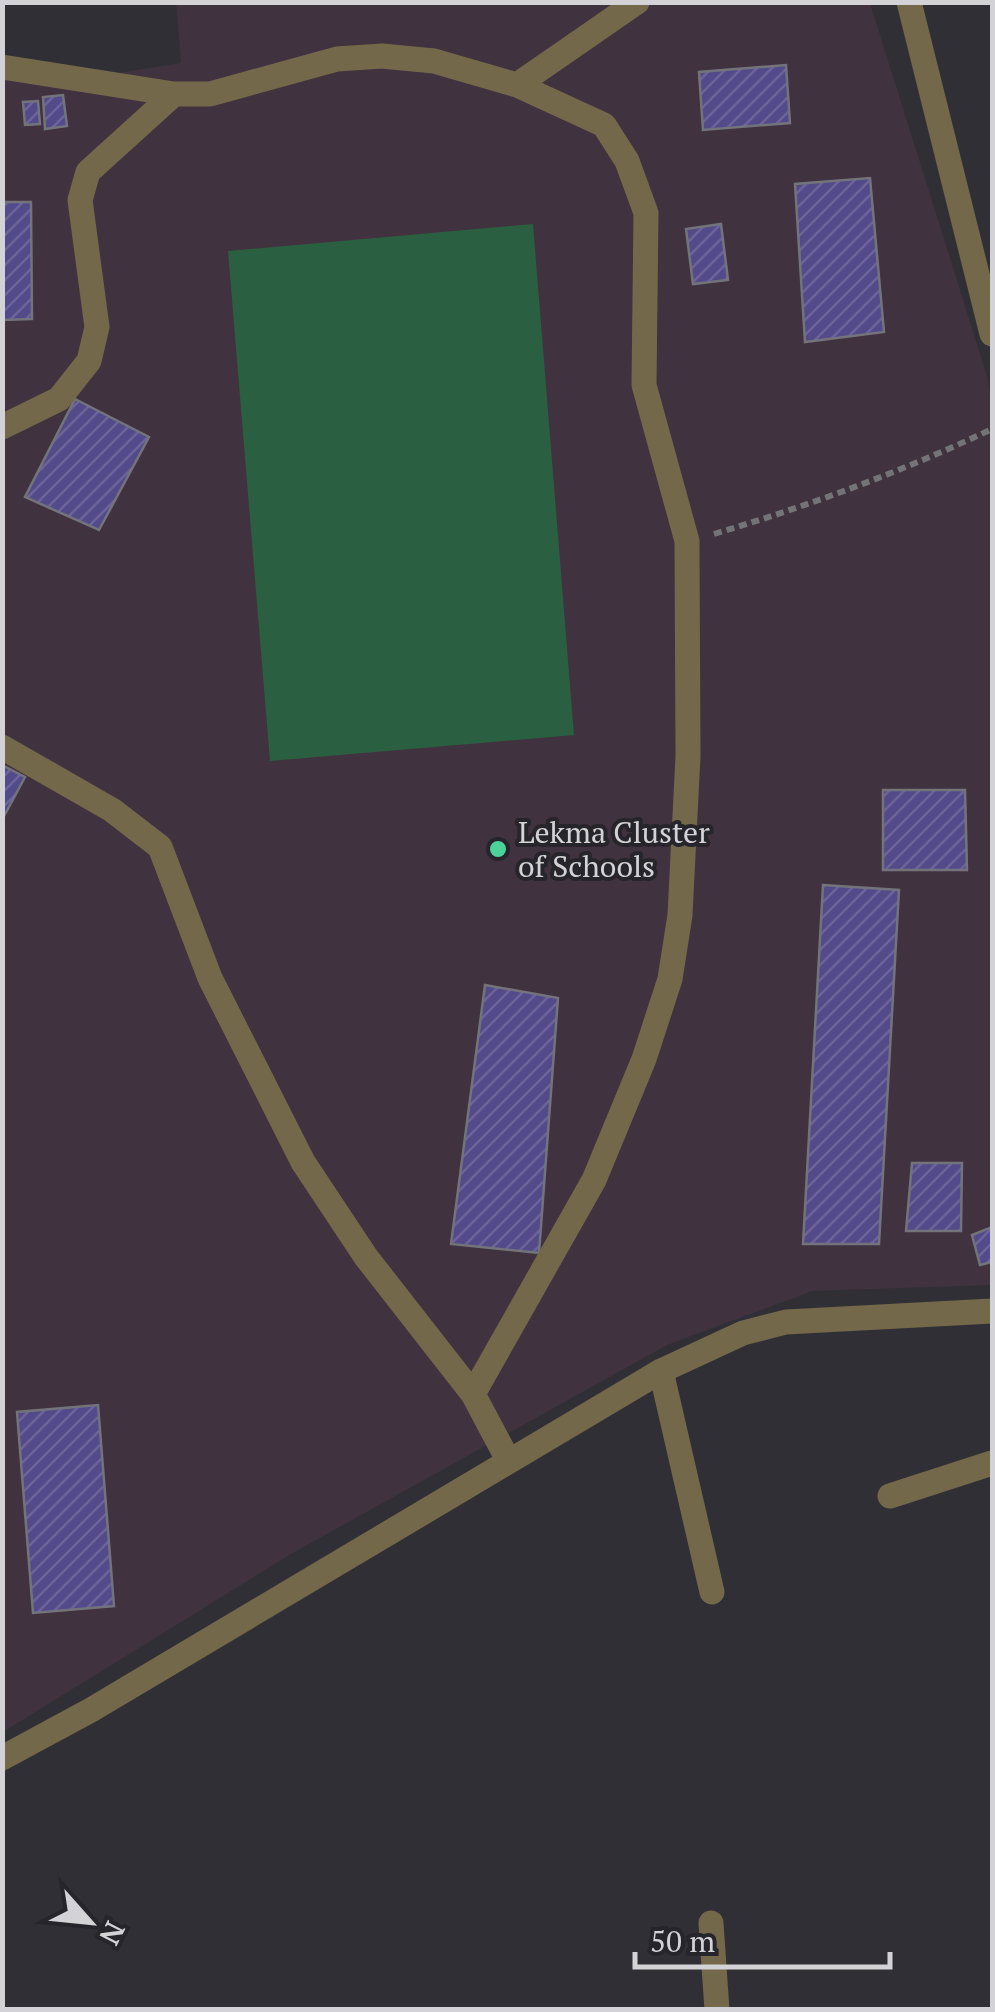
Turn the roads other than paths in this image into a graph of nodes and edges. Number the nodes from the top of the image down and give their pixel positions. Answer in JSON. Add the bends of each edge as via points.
{"nodes":[{"id":1,"x":637,"y":2,"type":"edge"},
{"id":2,"x":909,"y":2,"type":"edge"},
{"id":3,"x":2,"y":66,"type":"edge"},
{"id":4,"x":518,"y":85,"type":"junction"},
{"id":5,"x":174,"y":94,"type":"junction"},
{"id":6,"x":992,"y":334,"type":"edge"},
{"id":7,"x":2,"y":426,"type":"edge"},
{"id":8,"x":2,"y":747,"type":"edge"},
{"id":9,"x":992,"y":1311,"type":"edge"},
{"id":10,"x":661,"y":1372,"type":"junction"},
{"id":11,"x":473,"y":1394,"type":"junction"},
{"id":12,"x":508,"y":1460,"type":"junction"},
{"id":13,"x":992,"y":1462,"type":"edge"},
{"id":14,"x":890,"y":1496,"type":"dead end"},
{"id":15,"x":712,"y":1592,"type":"dead end"},
{"id":16,"x":2,"y":1758,"type":"edge"},
{"id":17,"x":711,"y":1923,"type":"dead end"},
{"id":18,"x":717,"y":2010,"type":"edge"}],
"edges":[{"from":1,"to":4,"type":"street"},
{"from":2,"to":6,"type":"street"},
{"from":3,"to":5,"type":"street"},
{"from":4,"to":5,"type":"street","via":[[434,60],[382,56],[296,68],[210,94]]},
{"from":4,"to":11,"type":"street","via":[[604,125],[646,213],[644,385],[687,542],[687,776],[680,915],[670,979],[644,1059],[594,1180]]},
{"from":5,"to":7,"type":"street","via":[[97,161],[84,184],[80,200],[97,328],[90,362],[59,399]]},
{"from":8,"to":11,"type":"street","via":[[112,810],[160,847],[210,978],[303,1162],[366,1257]]},
{"from":9,"to":10,"type":"street","via":[[786,1322],[743,1333]]},
{"from":10,"to":12,"type":"street"},
{"from":10,"to":15,"type":"street"},
{"from":11,"to":12,"type":"street"},
{"from":12,"to":16,"type":"street"},
{"from":13,"to":14,"type":"street"},
{"from":17,"to":18,"type":"street"}]}
